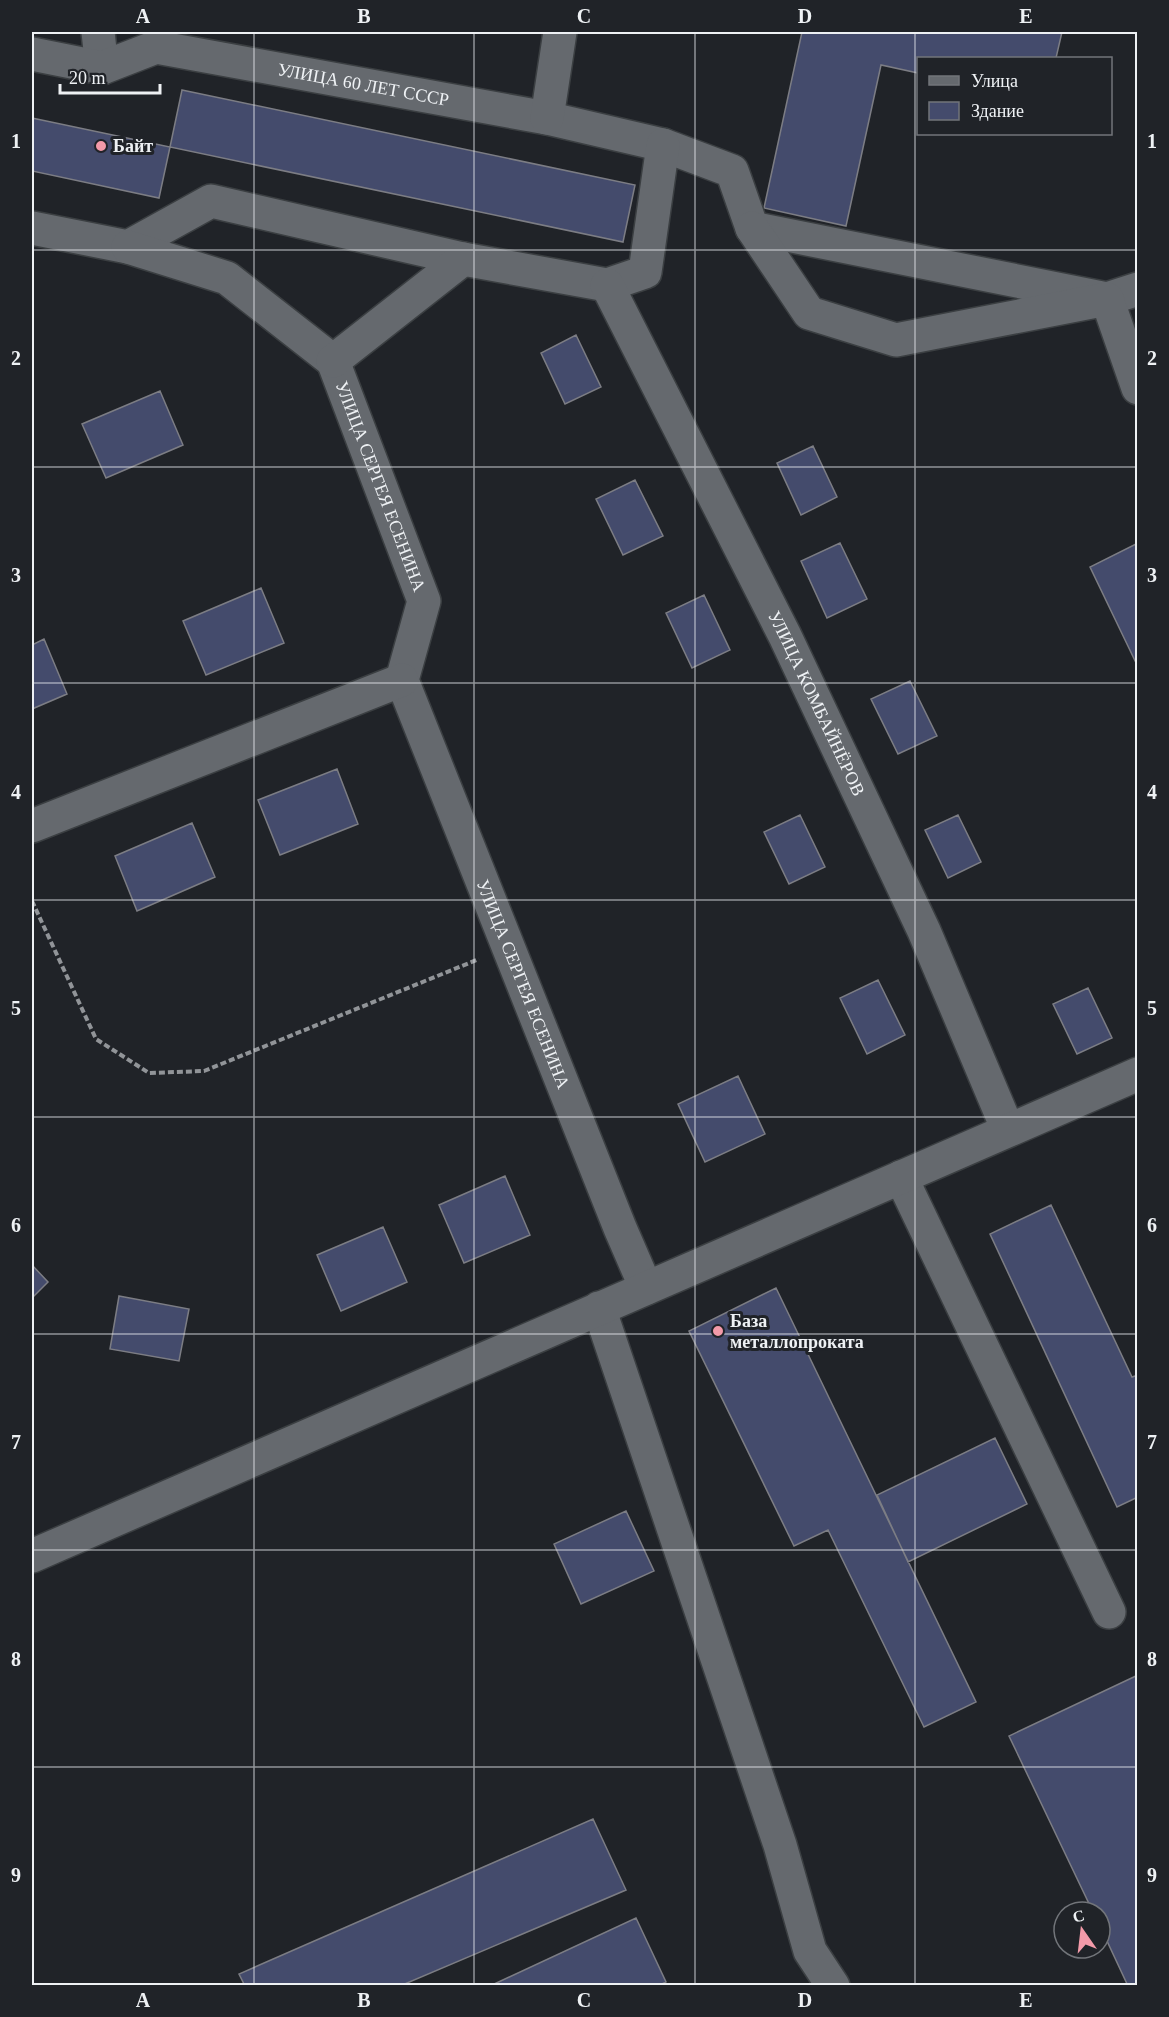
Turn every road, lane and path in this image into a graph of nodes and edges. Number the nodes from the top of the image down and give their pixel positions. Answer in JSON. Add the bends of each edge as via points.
{"nodes":[{"id":1,"x":98,"y":32,"type":"edge"},
{"id":2,"x":560,"y":32,"type":"edge"},
{"id":3,"x":32,"y":54,"type":"edge"},
{"id":4,"x":102,"y":68,"type":"junction"},
{"id":5,"x":547,"y":118,"type":"junction"},
{"id":6,"x":663,"y":145,"type":"junction"},
{"id":7,"x":32,"y":228,"type":"edge"},
{"id":8,"x":752,"y":228,"type":"junction"},
{"id":9,"x":128,"y":247,"type":"junction"},
{"id":10,"x":463,"y":259,"type":"junction"},
{"id":11,"x":607,"y":285,"type":"junction"},
{"id":12,"x":1137,"y":289,"type":"edge"},
{"id":13,"x":1107,"y":299,"type":"junction"},
{"id":14,"x":333,"y":361,"type":"junction"},
{"id":15,"x":1137,"y":388,"type":"edge"},
{"id":16,"x":402,"y":680,"type":"junction"},
{"id":17,"x":32,"y":825,"type":"edge"},
{"id":18,"x":32,"y":901,"type":"edge"},
{"id":19,"x":507,"y":948,"type":"junction"},
{"id":20,"x":1137,"y":1074,"type":"edge"},
{"id":21,"x":1008,"y":1130,"type":"junction"},
{"id":22,"x":901,"y":1177,"type":"junction"},
{"id":23,"x":646,"y":1288,"type":"junction"},
{"id":24,"x":599,"y":1308,"type":"junction"},
{"id":25,"x":32,"y":1556,"type":"edge"},
{"id":26,"x":1109,"y":1612,"type":"dead end"},
{"id":27,"x":833,"y":1986,"type":"edge"}],
"edges":[{"from":1,"to":4,"type":"street"},
{"from":2,"to":5,"type":"street"},
{"from":3,"to":4,"type":"street"},
{"from":4,"to":5,"type":"street","name":"УЛИЦА 60 ЛЕТ СССР","via":[[156,48]]},
{"from":5,"to":6,"type":"street","name":"УЛИЦА 60 ЛЕТ СССР"},
{"from":6,"to":8,"type":"street","name":"УЛИЦА 60 ЛЕТ СССР","via":[[732,171]]},
{"from":6,"to":11,"type":"street","via":[[645,272]]},
{"from":7,"to":9,"type":"street"},
{"from":8,"to":13,"type":"street"},
{"from":8,"to":13,"type":"street","via":[[809,313],[896,340]]},
{"from":9,"to":10,"type":"street","via":[[211,201]]},
{"from":9,"to":14,"type":"street","via":[[227,278]]},
{"from":10,"to":11,"type":"street"},
{"from":10,"to":14,"type":"street"},
{"from":11,"to":21,"type":"street","name":"УЛИЦА КОМБАЙНЁРОВ","via":[[784,636],[924,931]]},
{"from":12,"to":13,"type":"street"},
{"from":13,"to":15,"type":"street"},
{"from":14,"to":16,"type":"street","name":"УЛИЦА СЕРГЕЯ ЕСЕНИНА","via":[[424,601]]},
{"from":16,"to":17,"type":"street"},
{"from":16,"to":19,"type":"street","name":"УЛИЦА СЕРГЕЯ ЕСЕНИНА"},
{"from":18,"to":19,"type":"path","via":[[96,1039],[149,1073],[204,1071]]},
{"from":19,"to":23,"type":"street","name":"УЛИЦА СЕРГЕЯ ЕСЕНИНА"},
{"from":20,"to":21,"type":"street"},
{"from":21,"to":22,"type":"street"},
{"from":22,"to":23,"type":"street"},
{"from":22,"to":26,"type":"street"},
{"from":23,"to":24,"type":"street"},
{"from":24,"to":25,"type":"street"},
{"from":24,"to":27,"type":"street","via":[[780,1845],[810,1951]]}]}
